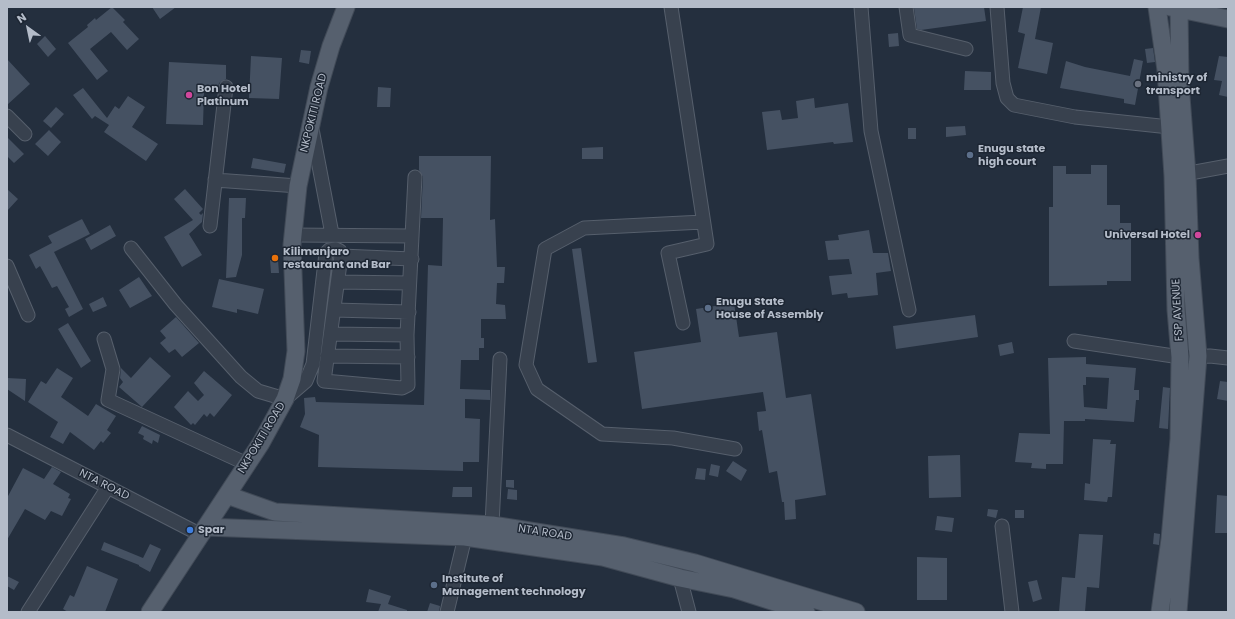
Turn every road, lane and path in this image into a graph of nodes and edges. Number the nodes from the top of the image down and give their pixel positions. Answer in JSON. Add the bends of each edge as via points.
{"nodes":[{"id":1,"x":346,"y":7,"type":"edge"},
{"id":2,"x":670,"y":7,"type":"edge"},
{"id":3,"x":861,"y":7,"type":"edge"},
{"id":4,"x":906,"y":7,"type":"edge"},
{"id":5,"x":998,"y":7,"type":"edge"},
{"id":6,"x":1157,"y":7,"type":"edge"},
{"id":7,"x":1176,"y":8,"type":"edge"},
{"id":8,"x":1228,"y":19,"type":"edge"},
{"id":9,"x":966,"y":49,"type":"dead end"},
{"id":10,"x":226,"y":87,"type":"dead end"},
{"id":11,"x":7,"y":116,"type":"edge"},
{"id":12,"x":311,"y":123,"type":"junction"},
{"id":13,"x":1177,"y":128,"type":"junction"},
{"id":14,"x":25,"y":134,"type":"dead end"},
{"id":15,"x":1228,"y":166,"type":"edge"},
{"id":16,"x":1180,"y":175,"type":"junction"},
{"id":17,"x":415,"y":177,"type":"dead end"},
{"id":18,"x":215,"y":180,"type":"junction"},
{"id":19,"x":298,"y":186,"type":"junction"},
{"id":20,"x":703,"y":222,"type":"junction"},
{"id":21,"x":210,"y":226,"type":"dead end"},
{"id":22,"x":332,"y":234,"type":"junction"},
{"id":23,"x":292,"y":235,"type":"junction"},
{"id":24,"x":412,"y":236,"type":"junction"},
{"id":25,"x":131,"y":248,"type":"dead end"},
{"id":26,"x":342,"y":256,"type":"junction"},
{"id":27,"x":412,"y":259,"type":"junction"},
{"id":28,"x":7,"y":266,"type":"edge"},
{"id":29,"x":338,"y":282,"type":"junction"},
{"id":30,"x":409,"y":283,"type":"junction"},
{"id":31,"x":1184,"y":287,"type":"junction"},
{"id":32,"x":334,"y":310,"type":"junction"},
{"id":33,"x":909,"y":310,"type":"dead end"},
{"id":34,"x":409,"y":312,"type":"junction"},
{"id":35,"x":28,"y":315,"type":"dead end"},
{"id":36,"x":683,"y":323,"type":"dead end"},
{"id":37,"x":331,"y":334,"type":"junction"},
{"id":38,"x":407,"y":335,"type":"junction"},
{"id":39,"x":104,"y":339,"type":"dead end"},
{"id":40,"x":1074,"y":341,"type":"dead end"},
{"id":41,"x":327,"y":356,"type":"junction"},
{"id":42,"x":1180,"y":356,"type":"junction"},
{"id":43,"x":1198,"y":356,"type":"junction"},
{"id":44,"x":408,"y":358,"type":"junction"},
{"id":45,"x":1228,"y":358,"type":"edge"},
{"id":46,"x":500,"y":359,"type":"dead end"},
{"id":47,"x":285,"y":399,"type":"junction"},
{"id":48,"x":7,"y":435,"type":"edge"},
{"id":49,"x":735,"y":450,"type":"dead end"},
{"id":50,"x":247,"y":464,"type":"junction"},
{"id":51,"x":108,"y":487,"type":"junction"},
{"id":52,"x":227,"y":495,"type":"junction"},
{"id":53,"x":492,"y":525,"type":"junction"},
{"id":54,"x":1002,"y":526,"type":"dead end"},
{"id":55,"x":204,"y":531,"type":"junction"},
{"id":56,"x":465,"y":537,"type":"junction"},
{"id":57,"x":680,"y":578,"type":"junction"},
{"id":58,"x":28,"y":612,"type":"edge"},
{"id":59,"x":150,"y":612,"type":"edge"},
{"id":60,"x":447,"y":612,"type":"edge"},
{"id":61,"x":689,"y":612,"type":"edge"},
{"id":62,"x":806,"y":612,"type":"edge"},
{"id":63,"x":856,"y":612,"type":"edge"},
{"id":64,"x":1012,"y":612,"type":"edge"},
{"id":65,"x":1160,"y":612,"type":"edge"},
{"id":66,"x":1178,"y":612,"type":"edge"}],
"edges":[{"from":1,"to":12,"type":"main road","name":"NKPOKITI ROAD","via":[[331,46]]},
{"from":2,"to":20,"type":"street"},
{"from":3,"to":33,"type":"street","via":[[871,131]]},
{"from":4,"to":9,"type":"street","via":[[910,36]]},
{"from":5,"to":13,"type":"street","via":[[1003,83],[1007,98],[1014,105],[1075,117]]},
{"from":6,"to":13,"type":"main road","name":"FSP AVENUE"},
{"from":7,"to":8,"type":"main road"},
{"from":7,"to":13,"type":"main road","name":"FSP AVENUE","via":[[1180,83]]},
{"from":10,"to":18,"type":"street"},
{"from":11,"to":14,"type":"street"},
{"from":12,"to":19,"type":"main road","name":"NKPOKITI ROAD"},
{"from":12,"to":22,"type":"street"},
{"from":13,"to":16,"type":"main road","name":"FSP AVENUE"},
{"from":15,"to":16,"type":"street"},
{"from":16,"to":31,"type":"main road","name":"FSP AVENUE"},
{"from":17,"to":24,"type":"street"},
{"from":18,"to":19,"type":"street"},
{"from":18,"to":21,"type":"street"},
{"from":19,"to":23,"type":"main road","name":"NKPOKITI ROAD"},
{"from":20,"to":36,"type":"street","via":[[707,244],[668,253]]},
{"from":20,"to":49,"type":"street","via":[[584,228],[545,249],[526,365],[538,389],[602,434],[673,438]]},
{"from":22,"to":23,"type":"street"},
{"from":22,"to":24,"type":"street"},
{"from":23,"to":47,"type":"main road","name":"NKPOKITI ROAD","via":[[296,351],[292,379]]},
{"from":24,"to":27,"type":"street"},
{"from":25,"to":47,"type":"street","via":[[176,305],[241,377],[258,391]]},
{"from":26,"to":27,"type":"street"},
{"from":26,"to":29,"type":"street"},
{"from":26,"to":47,"type":"street","via":[[336,249],[326,253],[313,364],[306,382]]},
{"from":27,"to":30,"type":"street"},
{"from":28,"to":35,"type":"street"},
{"from":29,"to":30,"type":"street"},
{"from":29,"to":32,"type":"street"},
{"from":30,"to":34,"type":"street"},
{"from":31,"to":42,"type":"main road","name":"FSP AVENUE"},
{"from":31,"to":43,"type":"main road","name":"FSP AVENUE"},
{"from":32,"to":34,"type":"street"},
{"from":32,"to":37,"type":"street"},
{"from":34,"to":38,"type":"street"},
{"from":37,"to":38,"type":"street"},
{"from":37,"to":41,"type":"street"},
{"from":38,"to":44,"type":"street"},
{"from":39,"to":50,"type":"street","via":[[113,368],[108,400]]},
{"from":40,"to":42,"type":"street"},
{"from":41,"to":44,"type":"street"},
{"from":41,"to":44,"type":"street","via":[[324,379],[326,382],[402,388],[408,385]]},
{"from":42,"to":43,"type":"street"},
{"from":42,"to":65,"type":"main road","name":"FSP AVENUE","via":[[1179,439]]},
{"from":43,"to":45,"type":"street"},
{"from":43,"to":66,"type":"main road","name":"FSP AVENUE"},
{"from":46,"to":53,"type":"street"},
{"from":47,"to":50,"type":"main road","name":"NKPOKITI ROAD","via":[[274,423]]},
{"from":48,"to":51,"type":"street","name":"NTA ROAD"},
{"from":50,"to":52,"type":"main road","name":"NKPOKITI ROAD"},
{"from":51,"to":55,"type":"street","name":"NTA ROAD"},
{"from":51,"to":58,"type":"street"},
{"from":52,"to":53,"type":"main road","name":"NTA ROAD","via":[[275,512]]},
{"from":52,"to":55,"type":"main road","name":"NKPOKITI ROAD"},
{"from":53,"to":63,"type":"main road","name":"NTA ROAD","via":[[624,546],[695,563]]},
{"from":54,"to":64,"type":"street"},
{"from":55,"to":56,"type":"main road","name":"NTA ROAD"},
{"from":55,"to":59,"type":"main road","name":"NKPOKITI ROAD"},
{"from":56,"to":57,"type":"main road","name":"NTA ROAD","via":[[603,557]]},
{"from":56,"to":60,"type":"street"},
{"from":57,"to":61,"type":"street"},
{"from":57,"to":62,"type":"main road","name":"NTA ROAD","via":[[734,589]]}]}
